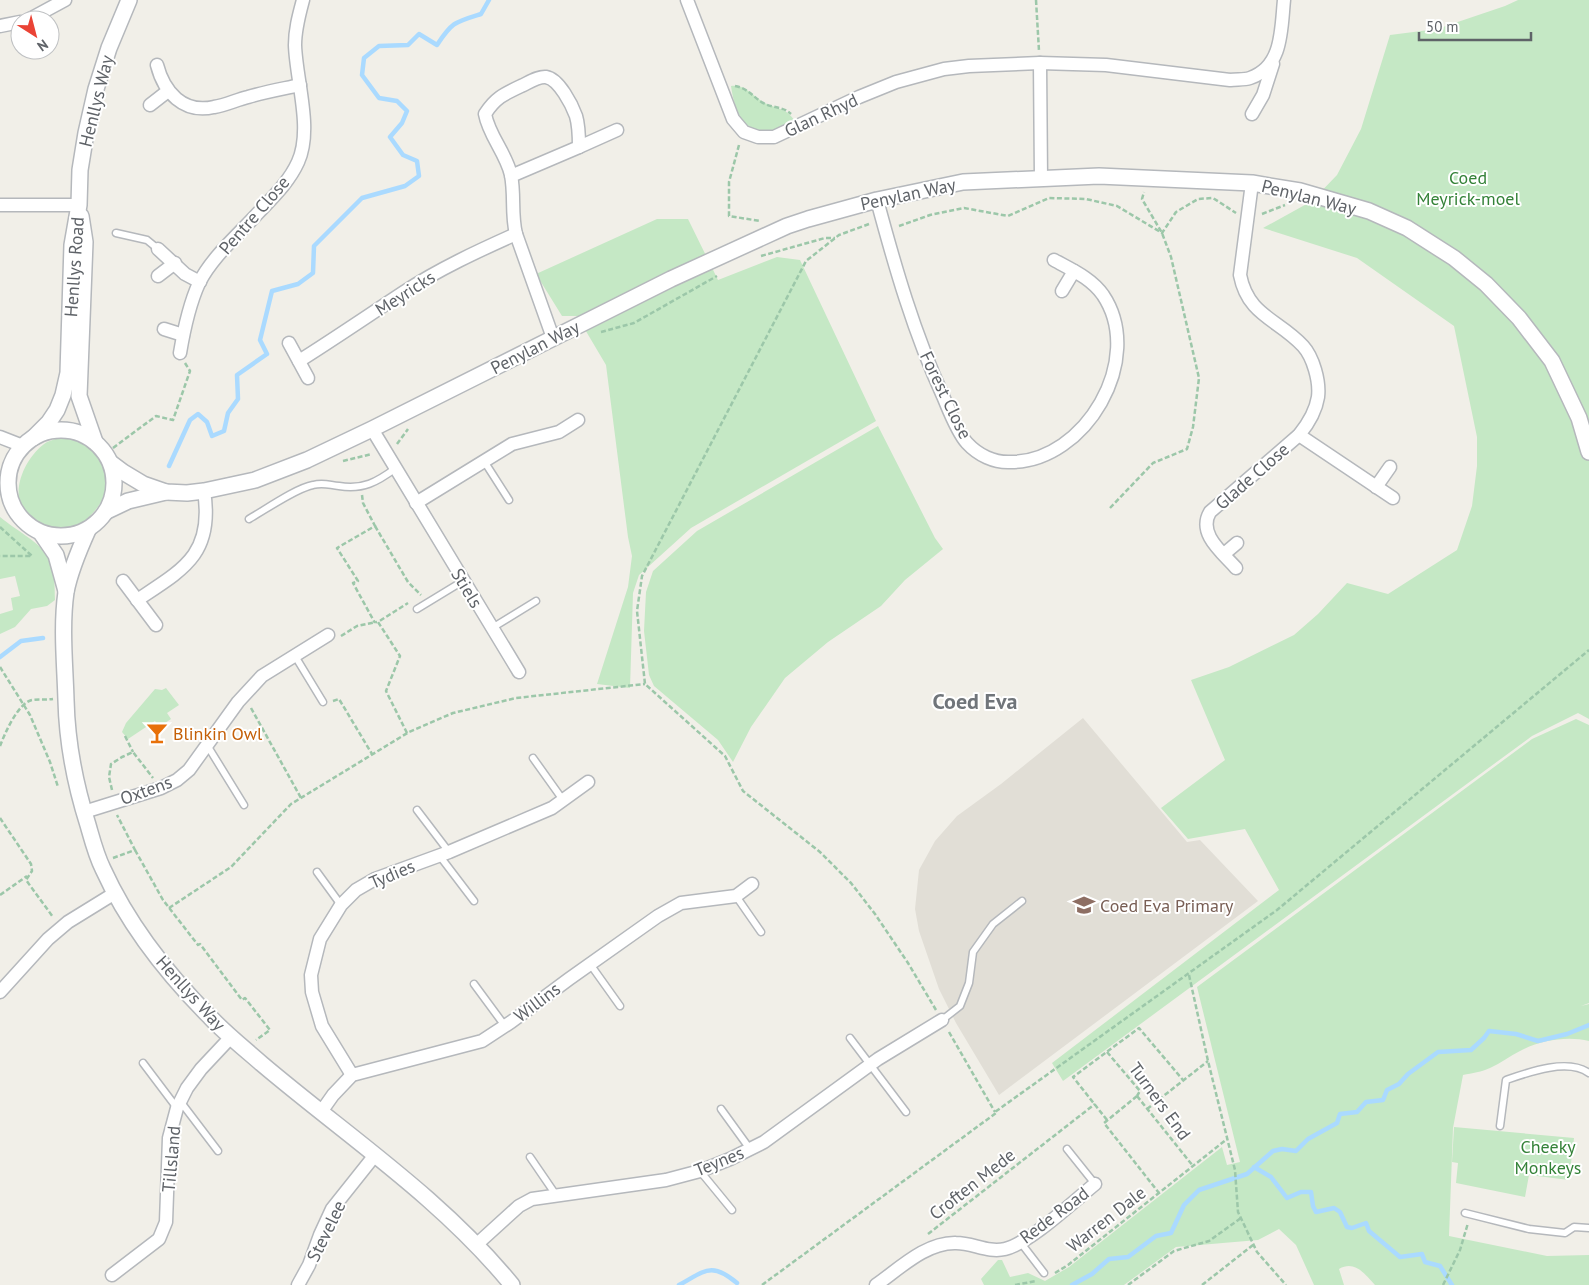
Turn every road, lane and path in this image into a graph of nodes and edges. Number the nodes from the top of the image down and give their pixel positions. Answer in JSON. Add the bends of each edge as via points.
{"nodes":[{"id":1,"x":65,"y":0,"type":"edge"},
{"id":2,"x":129,"y":0,"type":"edge"},
{"id":3,"x":303,"y":0,"type":"edge"},
{"id":4,"x":687,"y":0,"type":"edge"},
{"id":5,"x":1036,"y":0,"type":"edge"},
{"id":6,"x":1284,"y":0,"type":"edge"},
{"id":7,"x":46,"y":10,"type":"edge"},
{"id":8,"x":1275,"y":59,"type":"junction"},
{"id":9,"x":1040,"y":63,"type":"junction"},
{"id":10,"x":157,"y":65,"type":"dead end"},
{"id":11,"x":300,"y":85,"type":"junction"},
{"id":12,"x":721,"y":89,"type":"junction"},
{"id":13,"x":168,"y":91,"type":"junction"},
{"id":14,"x":150,"y":106,"type":"dead end"},
{"id":15,"x":1252,"y":114,"type":"dead end"},
{"id":16,"x":799,"y":126,"type":"junction"},
{"id":17,"x":617,"y":130,"type":"dead end"},
{"id":18,"x":744,"y":132,"type":"junction"},
{"id":19,"x":579,"y":146,"type":"junction"},
{"id":20,"x":511,"y":176,"type":"junction"},
{"id":21,"x":1041,"y":179,"type":"junction"},
{"id":22,"x":1252,"y":183,"type":"junction"},
{"id":23,"x":1144,"y":190,"type":"dead end"},
{"id":24,"x":1300,"y":191,"type":"junction"},
{"id":25,"x":877,"y":200,"type":"junction"},
{"id":26,"x":0,"y":205,"type":"edge"},
{"id":27,"x":78,"y":205,"type":"junction"},
{"id":28,"x":1247,"y":221,"type":"junction"},
{"id":29,"x":787,"y":226,"type":"junction"},
{"id":30,"x":885,"y":230,"type":"junction"},
{"id":31,"x":116,"y":233,"type":"dead end"},
{"id":32,"x":1162,"y":233,"type":"junction"},
{"id":33,"x":516,"y":234,"type":"junction"},
{"id":34,"x":836,"y":238,"type":"junction"},
{"id":35,"x":158,"y":249,"type":"joint"},
{"id":36,"x":760,"y":256,"type":"dead end"},
{"id":37,"x":1054,"y":260,"type":"dead end"},
{"id":38,"x":174,"y":263,"type":"junction"},
{"id":39,"x":1074,"y":271,"type":"junction"},
{"id":40,"x":718,"y":275,"type":"dead end"},
{"id":41,"x":158,"y":276,"type":"dead end"},
{"id":42,"x":200,"y":282,"type":"junction"},
{"id":43,"x":1062,"y":291,"type":"dead end"},
{"id":44,"x":164,"y":329,"type":"dead end"},
{"id":45,"x":600,"y":332,"type":"dead end"},
{"id":46,"x":183,"y":335,"type":"junction"},
{"id":47,"x":552,"y":338,"type":"junction"},
{"id":48,"x":289,"y":343,"type":"dead end"},
{"id":49,"x":180,"y":353,"type":"joint"},
{"id":50,"x":298,"y":361,"type":"junction"},
{"id":51,"x":308,"y":378,"type":"dead end"},
{"id":52,"x":578,"y":420,"type":"dead end"},
{"id":53,"x":411,"y":426,"type":"dead end"},
{"id":54,"x":372,"y":429,"type":"junction"},
{"id":55,"x":1299,"y":435,"type":"junction"},
{"id":56,"x":0,"y":437,"type":"edge"},
{"id":57,"x":28,"y":442,"type":"junction"},
{"id":58,"x":385,"y":450,"type":"junction"},
{"id":59,"x":104,"y":452,"type":"junction"},
{"id":60,"x":1589,"y":452,"type":"edge"},
{"id":61,"x":484,"y":461,"type":"junction"},
{"id":62,"x":1390,"y":467,"type":"dead end"},
{"id":63,"x":396,"y":468,"type":"junction"},
{"id":64,"x":5,"y":473,"type":"edge"},
{"id":65,"x":361,"y":486,"type":"junction"},
{"id":66,"x":1376,"y":487,"type":"junction"},
{"id":67,"x":204,"y":491,"type":"junction"},
{"id":68,"x":166,"y":492,"type":"junction"},
{"id":69,"x":1392,"y":498,"type":"dead end"},
{"id":70,"x":509,"y":500,"type":"dead end"},
{"id":71,"x":416,"y":503,"type":"junction"},
{"id":72,"x":0,"y":504,"type":"edge"},
{"id":73,"x":1110,"y":508,"type":"dead end"},
{"id":74,"x":15,"y":510,"type":"junction"},
{"id":75,"x":107,"y":511,"type":"junction"},
{"id":76,"x":249,"y":519,"type":"dead end"},
{"id":77,"x":375,"y":526,"type":"junction"},
{"id":78,"x":0,"y":527,"type":"edge"},
{"id":79,"x":88,"y":530,"type":"junction"},
{"id":80,"x":41,"y":533,"type":"junction"},
{"id":81,"x":1237,"y":543,"type":"dead end"},
{"id":82,"x":1224,"y":554,"type":"junction"},
{"id":83,"x":0,"y":556,"type":"edge"},
{"id":84,"x":1236,"y":568,"type":"dead end"},
{"id":85,"x":124,"y":581,"type":"dead end"},
{"id":86,"x":463,"y":581,"type":"junction"},
{"id":87,"x":66,"y":592,"type":"junction"},
{"id":88,"x":137,"y":600,"type":"junction"},
{"id":89,"x":536,"y":601,"type":"dead end"},
{"id":90,"x":426,"y":603,"type":"junction"},
{"id":91,"x":417,"y":608,"type":"dead end"},
{"id":92,"x":376,"y":622,"type":"junction"},
{"id":93,"x":156,"y":625,"type":"dead end"},
{"id":94,"x":492,"y":628,"type":"junction"},
{"id":95,"x":334,"y":636,"type":"joint"},
{"id":96,"x":1589,"y":650,"type":"edge"},
{"id":97,"x":295,"y":656,"type":"junction"},
{"id":98,"x":0,"y":667,"type":"edge"},
{"id":99,"x":519,"y":672,"type":"dead end"},
{"id":100,"x":645,"y":684,"type":"junction"},
{"id":101,"x":66,"y":697,"type":"junction"},
{"id":102,"x":238,"y":702,"type":"junction"},
{"id":103,"x":323,"y":702,"type":"joint"},
{"id":104,"x":23,"y":704,"type":"junction"},
{"id":105,"x":407,"y":733,"type":"junction"},
{"id":106,"x":125,"y":736,"type":"dead end"},
{"id":107,"x":207,"y":745,"type":"junction"},
{"id":108,"x":0,"y":746,"type":"edge"},
{"id":109,"x":133,"y":752,"type":"junction"},
{"id":110,"x":372,"y":754,"type":"junction"},
{"id":111,"x":533,"y":758,"type":"dead end"},
{"id":112,"x":155,"y":781,"type":"dead end"},
{"id":113,"x":588,"y":782,"type":"dead end"},
{"id":114,"x":58,"y":787,"type":"dead end"},
{"id":115,"x":301,"y":798,"type":"junction"},
{"id":116,"x":113,"y":799,"type":"junction"},
{"id":117,"x":563,"y":800,"type":"junction"},
{"id":118,"x":244,"y":805,"type":"dead end"},
{"id":119,"x":417,"y":810,"type":"dead end"},
{"id":120,"x":84,"y":812,"type":"junction"},
{"id":121,"x":0,"y":818,"type":"edge"},
{"id":122,"x":135,"y":850,"type":"junction"},
{"id":123,"x":444,"y":853,"type":"junction"},
{"id":124,"x":100,"y":863,"type":"junction"},
{"id":125,"x":317,"y":872,"type":"dead end"},
{"id":126,"x":30,"y":874,"type":"junction"},
{"id":127,"x":752,"y":884,"type":"dead end"},
{"id":128,"x":115,"y":892,"type":"junction"},
{"id":129,"x":0,"y":895,"type":"edge"},
{"id":130,"x":736,"y":896,"type":"junction"},
{"id":131,"x":474,"y":901,"type":"dead end"},
{"id":132,"x":1022,"y":901,"type":"dead end"},
{"id":133,"x":341,"y":905,"type":"junction"},
{"id":134,"x":169,"y":908,"type":"junction"},
{"id":135,"x":61,"y":928,"type":"junction"},
{"id":136,"x":761,"y":932,"type":"dead end"},
{"id":137,"x":590,"y":964,"type":"junction"},
{"id":138,"x":1189,"y":974,"type":"junction"},
{"id":139,"x":474,"y":984,"type":"dead end"},
{"id":140,"x":0,"y":992,"type":"edge"},
{"id":141,"x":620,"y":1006,"type":"dead end"},
{"id":142,"x":942,"y":1020,"type":"junction"},
{"id":143,"x":505,"y":1026,"type":"junction"},
{"id":144,"x":231,"y":1037,"type":"junction"},
{"id":145,"x":850,"y":1038,"type":"dead end"},
{"id":146,"x":246,"y":1050,"type":"junction"},
{"id":147,"x":1107,"y":1052,"type":"junction"},
{"id":148,"x":1208,"y":1061,"type":"junction"},
{"id":149,"x":143,"y":1063,"type":"dead end"},
{"id":150,"x":870,"y":1065,"type":"junction"},
{"id":151,"x":1589,"y":1073,"type":"edge"},
{"id":152,"x":352,"y":1075,"type":"junction"},
{"id":153,"x":1183,"y":1080,"type":"junction"},
{"id":154,"x":1137,"y":1096,"type":"junction"},
{"id":155,"x":1095,"y":1104,"type":"junction"},
{"id":156,"x":179,"y":1105,"type":"junction"},
{"id":157,"x":1147,"y":1108,"type":"junction"},
{"id":158,"x":721,"y":1109,"type":"dead end"},
{"id":159,"x":321,"y":1112,"type":"junction"},
{"id":160,"x":906,"y":1112,"type":"dead end"},
{"id":161,"x":995,"y":1112,"type":"junction"},
{"id":162,"x":1107,"y":1120,"type":"junction"},
{"id":163,"x":1500,"y":1126,"type":"dead end"},
{"id":164,"x":1227,"y":1139,"type":"junction"},
{"id":165,"x":750,"y":1149,"type":"junction"},
{"id":166,"x":1067,"y":1149,"type":"dead end"},
{"id":167,"x":218,"y":1150,"type":"dead end"},
{"id":168,"x":375,"y":1155,"type":"junction"},
{"id":169,"x":530,"y":1157,"type":"dead end"},
{"id":170,"x":1193,"y":1166,"type":"junction"},
{"id":171,"x":700,"y":1171,"type":"junction"},
{"id":172,"x":1095,"y":1184,"type":"joint"},
{"id":173,"x":1159,"y":1193,"type":"junction"},
{"id":174,"x":556,"y":1196,"type":"junction"},
{"id":175,"x":732,"y":1210,"type":"dead end"},
{"id":176,"x":1468,"y":1214,"type":"joint"},
{"id":177,"x":1241,"y":1218,"type":"junction"},
{"id":178,"x":1589,"y":1228,"type":"edge"},
{"id":179,"x":926,"y":1235,"type":"dead end"},
{"id":180,"x":1021,"y":1243,"type":"junction"},
{"id":181,"x":476,"y":1245,"type":"junction"},
{"id":182,"x":1253,"y":1245,"type":"junction"},
{"id":183,"x":1068,"y":1265,"type":"dead end"},
{"id":184,"x":1044,"y":1273,"type":"dead end"},
{"id":185,"x":112,"y":1275,"type":"dead end"},
{"id":186,"x":1285,"y":1284,"type":"edge"},
{"id":187,"x":298,"y":1285,"type":"edge"},
{"id":188,"x":512,"y":1285,"type":"edge"},
{"id":189,"x":762,"y":1285,"type":"edge"},
{"id":190,"x":876,"y":1285,"type":"edge"},
{"id":191,"x":1128,"y":1285,"type":"edge"},
{"id":192,"x":1202,"y":1285,"type":"edge"},
{"id":193,"x":1280,"y":1285,"type":"edge"},
{"id":194,"x":1443,"y":1285,"type":"edge"}],
"edges":[{"from":1,"to":7,"type":"street"},
{"from":2,"to":27,"type":"street","name":"Henllys Way","via":[[96,89],[83,151]]},
{"from":3,"to":11,"type":"street","name":"Pentre Close","via":[[295,45]]},
{"from":4,"to":12,"type":"street"},
{"from":5,"to":9,"type":"path"},
{"from":6,"to":8,"type":"street"},
{"from":8,"to":9,"type":"street","name":"Glan Rhyd","via":[[1263,72],[1248,79],[1230,80],[1106,65]]},
{"from":8,"to":15,"type":"street","via":[[1263,96]]},
{"from":9,"to":16,"type":"street","name":"Glan Rhyd","via":[[944,69],[896,82]]},
{"from":9,"to":21,"type":"street"},
{"from":10,"to":13,"type":"street"},
{"from":11,"to":13,"type":"street","via":[[213,107],[197,108]]},
{"from":11,"to":42,"type":"street","name":"Pentre Close","via":[[304,137],[298,161],[285,184],[212,263]]},
{"from":12,"to":16,"type":"path","via":[[743,88],[763,102],[789,112]]},
{"from":12,"to":18,"type":"street","via":[[734,119]]},
{"from":13,"to":14,"type":"street"},
{"from":16,"to":18,"type":"street","name":"Glan Rhyd","via":[[774,137],[758,137]]},
{"from":17,"to":19,"type":"street"},
{"from":18,"to":29,"type":"path","via":[[729,182],[729,216]]},
{"from":19,"to":20,"type":"street"},
{"from":19,"to":20,"type":"street","via":[[576,116],[561,89],[554,80],[536,79],[505,93],[492,102],[485,114]]},
{"from":20,"to":33,"type":"street","via":[[512,220]]},
{"from":21,"to":22,"type":"street","name":"Penylan Way","via":[[1099,176]]},
{"from":21,"to":25,"type":"street","name":"Penylan Way","via":[[963,182]]},
{"from":22,"to":24,"type":"street","name":"Penylan Way"},
{"from":22,"to":28,"type":"street","name":"Glade Close"},
{"from":23,"to":32,"type":"path","via":[[1142,199]]},
{"from":24,"to":28,"type":"path","via":[[1294,201]]},
{"from":24,"to":60,"type":"street","name":"Penylan Way","via":[[1369,211],[1407,228],[1454,258],[1486,284],[1519,318],[1552,361],[1579,418]]},
{"from":25,"to":29,"type":"street","name":"Penylan Way"},
{"from":25,"to":30,"type":"street","name":"Forest Close"},
{"from":26,"to":27,"type":"street"},
{"from":27,"to":57,"type":"street","name":"Henllys Road","via":[[72,245],[68,374],[64,395],[49,422]]},
{"from":27,"to":59,"type":"street","name":"Henllys Road","via":[[85,242],[79,396]]},
{"from":28,"to":32,"type":"path","via":[[1213,198],[1198,199],[1176,212]]},
{"from":28,"to":55,"type":"street","name":"Glade Close","via":[[1240,275],[1242,285],[1258,310],[1303,346],[1312,360],[1317,378],[1318,396],[1307,425]]},
{"from":29,"to":47,"type":"street","name":"Penylan Way"},
{"from":30,"to":32,"type":"path","via":[[964,208],[1008,216],[1049,198],[1086,199],[1117,206]]},
{"from":30,"to":34,"type":"path","via":[[873,222]]},
{"from":30,"to":39,"type":"street","name":"Forest Close","via":[[933,376],[966,442],[984,456],[1005,462],[1042,457],[1074,437],[1098,409],[1112,374],[1116,332],[1111,312],[1094,284]]},
{"from":31,"to":35,"type":"lane","via":[[147,240]]},
{"from":32,"to":73,"type":"path","via":[[1171,257],[1199,378],[1193,428],[1187,449],[1153,463]]},
{"from":33,"to":47,"type":"street"},
{"from":33,"to":50,"type":"street","name":"Meyricks","via":[[404,291]]},
{"from":34,"to":36,"type":"path","via":[[825,238]]},
{"from":34,"to":100,"type":"path","via":[[806,261],[642,576],[637,611]]},
{"from":35,"to":38,"type":"street"},
{"from":37,"to":39,"type":"street","name":"Forest Close"},
{"from":38,"to":41,"type":"street"},
{"from":38,"to":42,"type":"street"},
{"from":39,"to":43,"type":"street"},
{"from":40,"to":45,"type":"path","via":[[634,323]]},
{"from":42,"to":46,"type":"street","name":"Pentre Close"},
{"from":44,"to":46,"type":"street"},
{"from":46,"to":49,"type":"street","name":"Pentre Close"},
{"from":47,"to":54,"type":"street","name":"Penylan Way"},
{"from":48,"to":50,"type":"street"},
{"from":49,"to":59,"type":"path","via":[[190,372],[173,420],[156,416],[121,444]]},
{"from":50,"to":51,"type":"street"},
{"from":52,"to":61,"type":"street","via":[[559,432],[512,444]]},
{"from":53,"to":58,"type":"path","via":[[395,447]]},
{"from":54,"to":58,"type":"street","name":"Stiels"},
{"from":54,"to":67,"type":"street","name":"Penylan Way","via":[[255,480]]},
{"from":55,"to":66,"type":"street","name":"Glade Close"},
{"from":55,"to":82,"type":"street","name":"Glade Close","via":[[1210,512],[1205,520],[1206,529],[1210,539]]},
{"from":56,"to":57,"type":"street"},
{"from":57,"to":59,"type":"street","via":[[45,432],[71,431],[84,435]]},
{"from":57,"to":64,"type":"street"},
{"from":58,"to":63,"type":"street","name":"Stiels"},
{"from":59,"to":68,"type":"street","name":"Penylan Way","via":[[143,484]]},
{"from":59,"to":75,"type":"street","via":[[114,472],[112,502]]},
{"from":61,"to":70,"type":"lane"},
{"from":61,"to":71,"type":"street"},
{"from":62,"to":66,"type":"street"},
{"from":63,"to":65,"type":"lane","via":[[370,485]]},
{"from":63,"to":71,"type":"street","name":"Stiels"},
{"from":64,"to":74,"type":"street"},
{"from":65,"to":76,"type":"lane","via":[[311,485]]},
{"from":65,"to":77,"type":"path","via":[[363,503]]},
{"from":66,"to":69,"type":"street","name":"Glade Close"},
{"from":67,"to":68,"type":"street","name":"Penylan Way"},
{"from":67,"to":88,"type":"street","via":[[206,518],[196,553],[184,566]]},
{"from":68,"to":75,"type":"street","name":"Penylan Way","via":[[128,501]]},
{"from":71,"to":86,"type":"street","name":"Stiels"},
{"from":72,"to":74,"type":"street"},
{"from":74,"to":80,"type":"street","via":[[26,524]]},
{"from":75,"to":79,"type":"street"},
{"from":77,"to":90,"type":"path","via":[[408,582]]},
{"from":77,"to":92,"type":"path","via":[[337,548],[358,581],[353,584]]},
{"from":78,"to":83,"type":"path","via":[[32,556]]},
{"from":79,"to":80,"type":"street","via":[[65,537]]},
{"from":79,"to":87,"type":"street"},
{"from":80,"to":87,"type":"street","via":[[56,555]]},
{"from":81,"to":82,"type":"street"},
{"from":82,"to":84,"type":"street","name":"Glade Close"},
{"from":85,"to":88,"type":"street"},
{"from":86,"to":90,"type":"lane"},
{"from":86,"to":94,"type":"street","name":"Stiels"},
{"from":87,"to":101,"type":"street","name":"Henllys Way"},
{"from":88,"to":93,"type":"street"},
{"from":89,"to":94,"type":"lane"},
{"from":90,"to":91,"type":"lane"},
{"from":90,"to":92,"type":"path","via":[[410,601]]},
{"from":92,"to":95,"type":"path"},
{"from":92,"to":105,"type":"path","via":[[400,656],[386,691]]},
{"from":94,"to":99,"type":"street","name":"Stiels"},
{"from":95,"to":97,"type":"street","name":"Oxtens"},
{"from":96,"to":138,"type":"path","via":[[1277,910]]},
{"from":97,"to":102,"type":"street","name":"Oxtens","via":[[262,676]]},
{"from":97,"to":103,"type":"lane"},
{"from":98,"to":104,"type":"path"},
{"from":100,"to":105,"type":"path","via":[[516,698],[453,713]]},
{"from":100,"to":142,"type":"path","via":[[725,756],[743,790],[820,852],[851,882],[908,963]]},
{"from":101,"to":104,"type":"path","via":[[31,700]]},
{"from":101,"to":120,"type":"street","name":"Henllys Way","via":[[66,724]]},
{"from":102,"to":107,"type":"street","name":"Oxtens"},
{"from":102,"to":115,"type":"path","via":[[252,708]]},
{"from":103,"to":110,"type":"path","via":[[339,699]]},
{"from":104,"to":108,"type":"path"},
{"from":104,"to":114,"type":"path"},
{"from":105,"to":110,"type":"path"},
{"from":106,"to":109,"type":"path"},
{"from":107,"to":116,"type":"street","name":"Oxtens","via":[[189,770],[177,780],[161,788]]},
{"from":107,"to":118,"type":"lane"},
{"from":109,"to":112,"type":"path"},
{"from":109,"to":116,"type":"path","via":[[112,764],[109,777]]},
{"from":110,"to":115,"type":"path"},
{"from":111,"to":117,"type":"lane"},
{"from":113,"to":117,"type":"street","name":"Tydies"},
{"from":115,"to":134,"type":"path","via":[[291,804],[231,867]]},
{"from":116,"to":120,"type":"street","name":"Oxtens"},
{"from":116,"to":122,"type":"path"},
{"from":117,"to":123,"type":"street","name":"Tydies","via":[[552,808]]},
{"from":119,"to":123,"type":"lane"},
{"from":120,"to":124,"type":"street","name":"Henllys Way"},
{"from":121,"to":126,"type":"path","via":[[31,864]]},
{"from":122,"to":124,"type":"path"},
{"from":122,"to":134,"type":"path"},
{"from":123,"to":131,"type":"lane"},
{"from":123,"to":133,"type":"street","name":"Tydies","via":[[375,879],[356,890]]},
{"from":124,"to":128,"type":"street","name":"Henllys Way"},
{"from":125,"to":133,"type":"lane"},
{"from":126,"to":129,"type":"path"},
{"from":126,"to":135,"type":"path","via":[[26,880]]},
{"from":127,"to":130,"type":"street","name":"Willins"},
{"from":128,"to":135,"type":"street"},
{"from":128,"to":144,"type":"street","name":"Henllys Way","via":[[137,931],[209,1017]]},
{"from":130,"to":136,"type":"lane"},
{"from":130,"to":137,"type":"street","name":"Willins","via":[[681,903]]},
{"from":132,"to":142,"type":"lane","via":[[993,924],[973,952],[969,983],[960,1006]]},
{"from":133,"to":152,"type":"street","name":"Tydies","via":[[320,940],[311,975],[312,992],[322,1026]]},
{"from":134,"to":146,"type":"path","via":[[270,1030]]},
{"from":135,"to":140,"type":"street"},
{"from":137,"to":141,"type":"lane"},
{"from":137,"to":143,"type":"street","name":"Willins"},
{"from":138,"to":148,"type":"path"},
{"from":138,"to":161,"type":"path"},
{"from":139,"to":143,"type":"lane"},
{"from":142,"to":150,"type":"street","name":"Teynes"},
{"from":142,"to":161,"type":"path"},
{"from":143,"to":152,"type":"street","name":"Willins","via":[[482,1041]]},
{"from":144,"to":146,"type":"street","name":"Henllys Way"},
{"from":144,"to":156,"type":"street","name":"Tillsland","via":[[201,1069]]},
{"from":145,"to":150,"type":"lane"},
{"from":146,"to":159,"type":"street","name":"Henllys Way"},
{"from":147,"to":153,"type":"path","via":[[1138,1028]]},
{"from":147,"to":154,"type":"path","name":"Turners End","via":[[1140,1091]]},
{"from":147,"to":155,"type":"path","via":[[1073,1077]]},
{"from":148,"to":153,"type":"path"},
{"from":148,"to":164,"type":"path"},
{"from":149,"to":156,"type":"lane"},
{"from":150,"to":160,"type":"lane"},
{"from":150,"to":165,"type":"street","name":"Teynes"},
{"from":151,"to":163,"type":"lane","via":[[1581,1067],[1542,1068],[1506,1080]]},
{"from":152,"to":159,"type":"street"},
{"from":153,"to":157,"type":"path"},
{"from":154,"to":157,"type":"path","name":"Turners End"},
{"from":154,"to":162,"type":"path"},
{"from":155,"to":162,"type":"path"},
{"from":155,"to":179,"type":"path","name":"Croften Mede"},
{"from":156,"to":167,"type":"lane"},
{"from":156,"to":185,"type":"street","name":"Tillsland","via":[[170,1138],[166,1222],[159,1239]]},
{"from":157,"to":170,"type":"path","name":"Turners End"},
{"from":158,"to":165,"type":"lane"},
{"from":159,"to":168,"type":"street","name":"Henllys Way"},
{"from":161,"to":189,"type":"path"},
{"from":162,"to":173,"type":"path","via":[[1104,1123]]},
{"from":164,"to":170,"type":"path","name":"Warren Dale"},
{"from":164,"to":177,"type":"path"},
{"from":165,"to":171,"type":"street","name":"Teynes"},
{"from":166,"to":172,"type":"lane"},
{"from":168,"to":181,"type":"street","name":"Henllys Way"},
{"from":168,"to":187,"type":"street","name":"Stevelee","via":[[332,1209]]},
{"from":169,"to":174,"type":"lane"},
{"from":170,"to":173,"type":"path","name":"Warren Dale"},
{"from":171,"to":174,"type":"street","name":"Teynes","via":[[666,1180]]},
{"from":171,"to":175,"type":"lane"},
{"from":172,"to":180,"type":"street","name":"Rede Road"},
{"from":173,"to":183,"type":"path","name":"Warren Dale"},
{"from":174,"to":181,"type":"street","name":"Teynes","via":[[532,1199],[519,1206]]},
{"from":176,"to":178,"type":"lane","via":[[1529,1229],[1565,1233],[1574,1227]]},
{"from":176,"to":194,"type":"path","via":[[1460,1250]]},
{"from":177,"to":182,"type":"path"},
{"from":177,"to":191,"type":"path","via":[[1209,1241],[1174,1251]]},
{"from":180,"to":184,"type":"lane"},
{"from":180,"to":190,"type":"street","name":"Rede Road","via":[[1004,1250],[956,1243],[933,1246]]},
{"from":181,"to":188,"type":"street","name":"Henllys Way"},
{"from":182,"to":186,"type":"path"},
{"from":182,"to":192,"type":"path"},
{"from":186,"to":193,"type":"path"}]}
